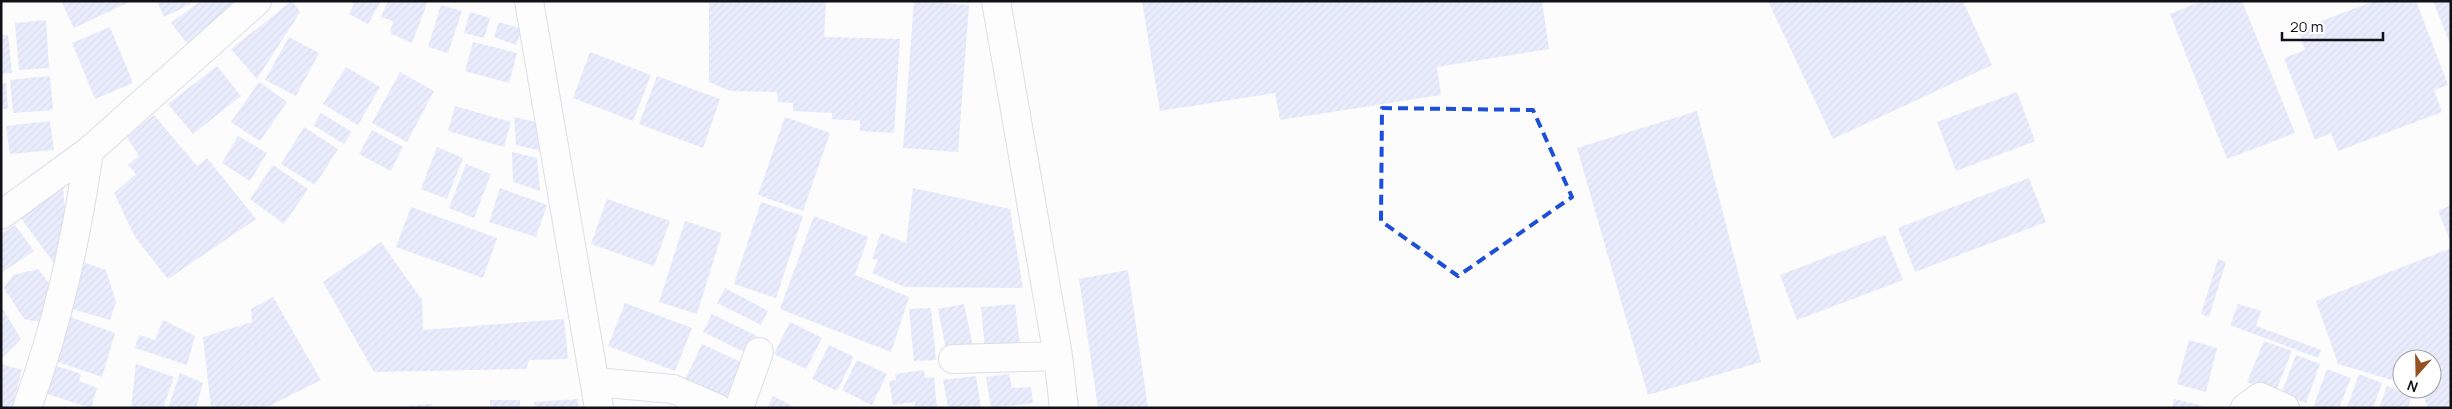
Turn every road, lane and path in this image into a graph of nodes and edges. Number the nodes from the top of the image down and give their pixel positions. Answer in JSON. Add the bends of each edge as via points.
{"nodes":[{"id":1,"x":257,"y":1,"type":"edge"},
{"id":2,"x":529,"y":1,"type":"edge"},
{"id":3,"x":996,"y":1,"type":"edge"},
{"id":4,"x":89,"y":151,"type":"junction"},
{"id":5,"x":1,"y":215,"type":"edge"},
{"id":6,"x":759,"y":352,"type":"dead end"},
{"id":7,"x":1058,"y":356,"type":"junction"},
{"id":8,"x":953,"y":359,"type":"dead end"},
{"id":9,"x":597,"y":395,"type":"edge"},
{"id":10,"x":27,"y":408,"type":"edge"},
{"id":11,"x":717,"y":408,"type":"edge"},
{"id":12,"x":739,"y":408,"type":"edge"},
{"id":13,"x":1064,"y":408,"type":"edge"},
{"id":14,"x":2245,"y":408,"type":"edge"},
{"id":15,"x":2286,"y":408,"type":"edge"}],
"edges":[{"from":1,"to":4,"type":"street"},
{"from":2,"to":9,"type":"street"},
{"from":3,"to":7,"type":"street"},
{"from":4,"to":5,"type":"street"},
{"from":4,"to":10,"type":"street","via":[[78,226],[58,313]]},
{"from":6,"to":12,"type":"street"},
{"from":7,"to":8,"type":"street"},
{"from":7,"to":13,"type":"street"},
{"from":9,"to":11,"type":"street","via":[[672,389]]},
{"from":14,"to":15,"type":"street","via":[[2260,397]]}]}
